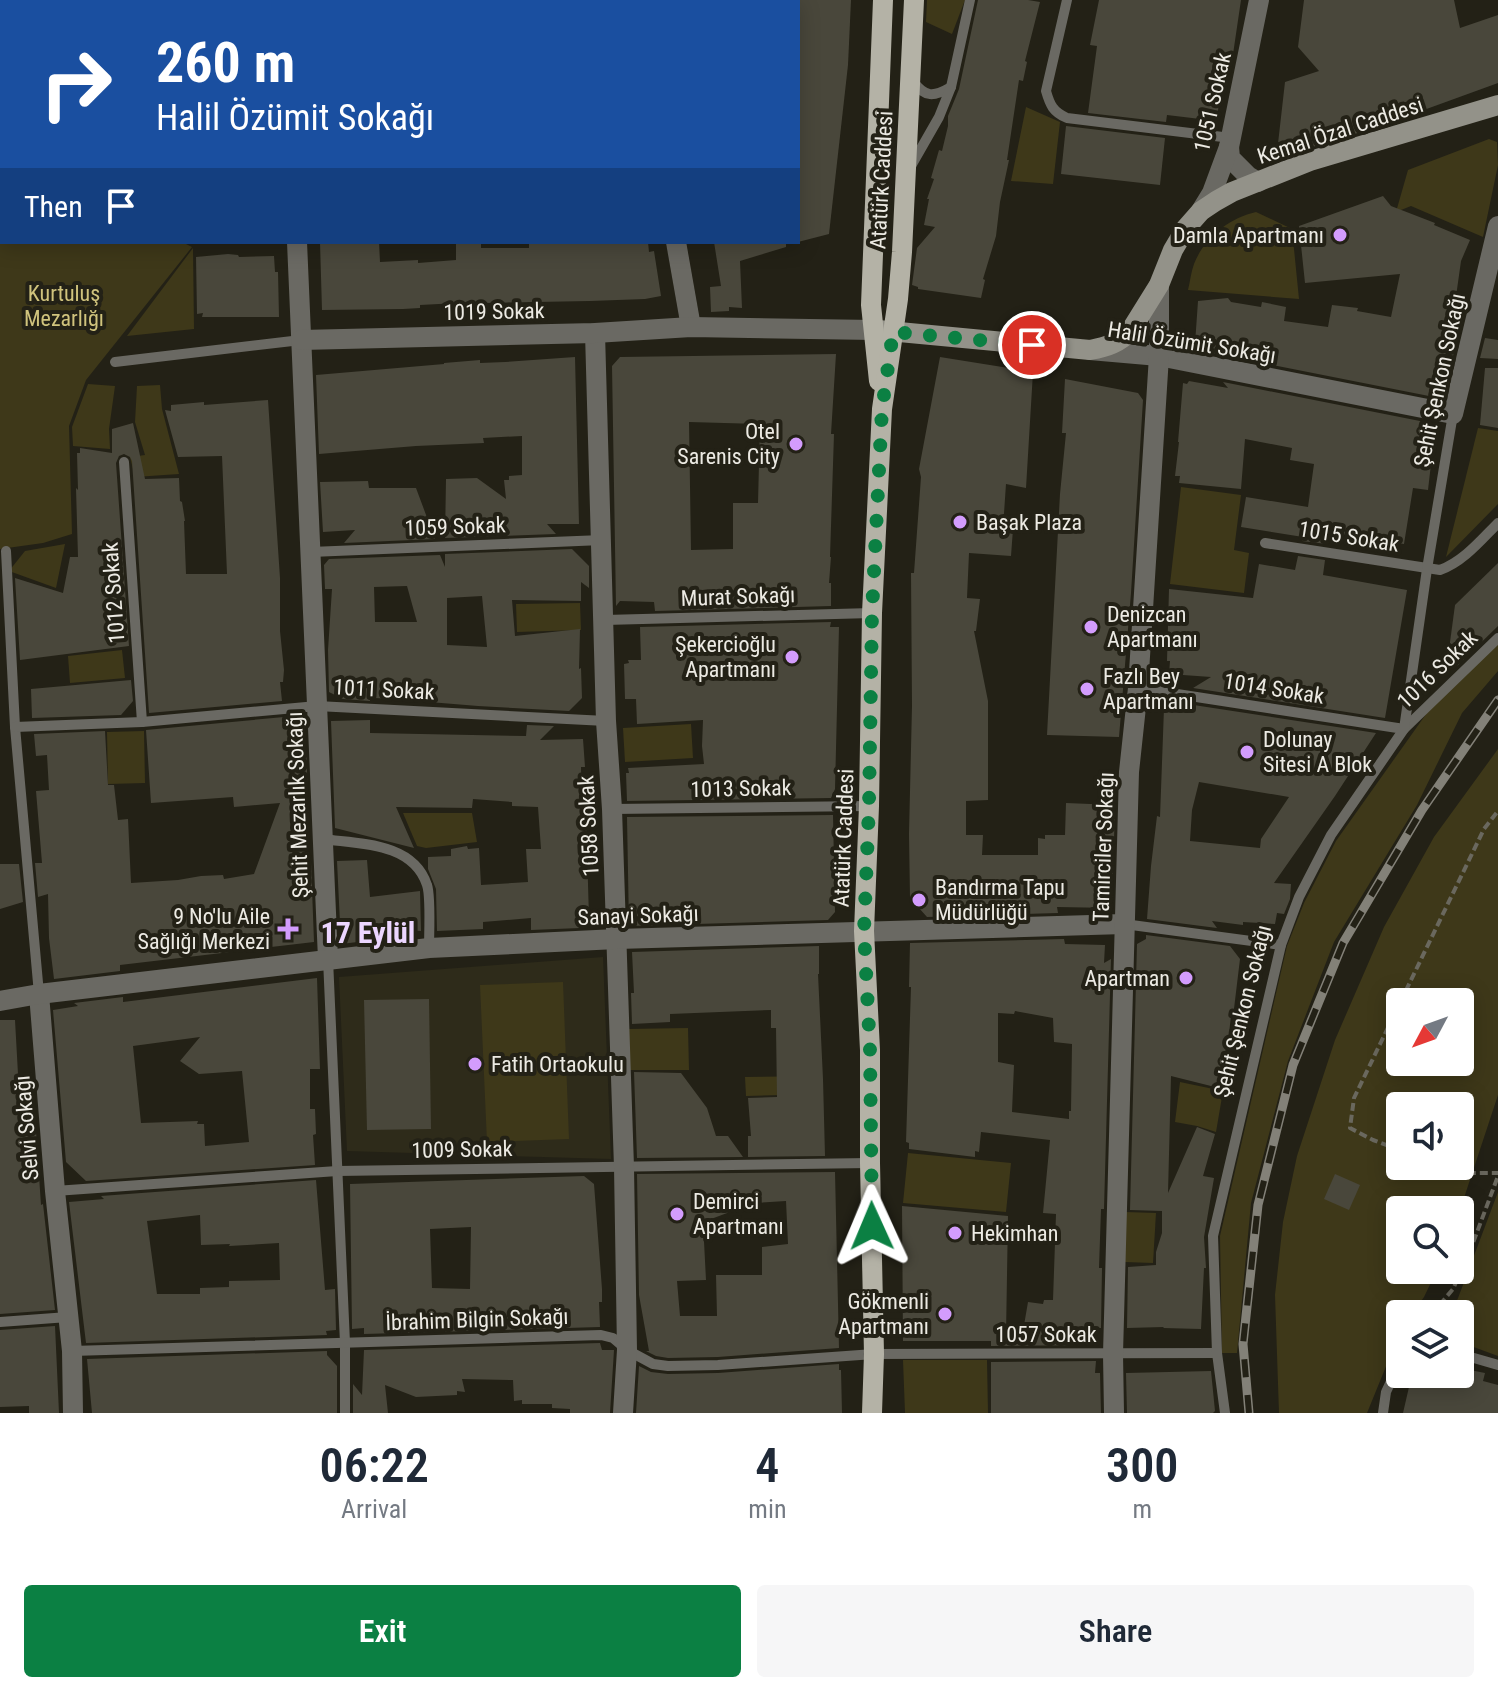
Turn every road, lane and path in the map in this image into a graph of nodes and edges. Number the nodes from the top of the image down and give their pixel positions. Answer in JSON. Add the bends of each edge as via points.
{"nodes":[{"id":1,"x":883,"y":0,"type":"edge"},
{"id":2,"x":914,"y":0,"type":"edge"},
{"id":3,"x":970,"y":0,"type":"edge"},
{"id":4,"x":1067,"y":0,"type":"edge"},
{"id":5,"x":1259,"y":0,"type":"edge"},
{"id":6,"x":911,"y":78,"type":"junction"},
{"id":7,"x":951,"y":87,"type":"junction"},
{"id":8,"x":1498,"y":105,"type":"edge"},
{"id":9,"x":1230,"y":142,"type":"junction"},
{"id":10,"x":906,"y":174,"type":"junction"},
{"id":11,"x":1258,"y":182,"type":"junction"},
{"id":12,"x":1201,"y":211,"type":"junction"},
{"id":13,"x":1498,"y":226,"type":"edge"},
{"id":14,"x":297,"y":244,"type":"edge"},
{"id":15,"x":676,"y":244,"type":"edge"},
{"id":16,"x":1159,"y":285,"type":"junction"},
{"id":17,"x":691,"y":327,"type":"junction"},
{"id":18,"x":884,"y":331,"type":"junction"},
{"id":19,"x":595,"y":333,"type":"junction"},
{"id":20,"x":301,"y":340,"type":"junction"},
{"id":21,"x":1090,"y":350,"type":"junction"},
{"id":22,"x":1159,"y":356,"type":"junction"},
{"id":23,"x":115,"y":362,"type":"dead end"},
{"id":24,"x":1453,"y":414,"type":"junction"},
{"id":25,"x":124,"y":462,"type":"dead end"},
{"id":26,"x":1498,"y":523,"type":"edge"},
{"id":27,"x":602,"y":540,"type":"junction"},
{"id":28,"x":1265,"y":543,"type":"dead end"},
{"id":29,"x":6,"y":551,"type":"dead end"},
{"id":30,"x":311,"y":552,"type":"junction"},
{"id":31,"x":1427,"y":569,"type":"junction"},
{"id":32,"x":872,"y":613,"type":"junction"},
{"id":33,"x":605,"y":620,"type":"junction"},
{"id":34,"x":1498,"y":638,"type":"edge"},
{"id":35,"x":1138,"y":688,"type":"junction"},
{"id":36,"x":317,"y":706,"type":"junction"},
{"id":37,"x":606,"y":721,"type":"junction"},
{"id":38,"x":142,"y":722,"type":"junction"},
{"id":39,"x":15,"y":727,"type":"junction"},
{"id":40,"x":1404,"y":729,"type":"junction"},
{"id":41,"x":869,"y":806,"type":"junction"},
{"id":42,"x":612,"y":809,"type":"junction"},
{"id":43,"x":1498,"y":811,"type":"edge"},
{"id":44,"x":323,"y":839,"type":"junction"},
{"id":45,"x":1124,"y":924,"type":"junction"},
{"id":46,"x":864,"y":931,"type":"junction"},
{"id":47,"x":617,"y":939,"type":"junction"},
{"id":48,"x":1281,"y":945,"type":"junction"},
{"id":49,"x":429,"y":948,"type":"junction"},
{"id":50,"x":328,"y":959,"type":"junction"},
{"id":51,"x":39,"y":994,"type":"junction"},
{"id":52,"x":0,"y":1001,"type":"edge"},
{"id":53,"x":1386,"y":1145,"type":"edge"},
{"id":54,"x":870,"y":1163,"type":"junction"},
{"id":55,"x":624,"y":1167,"type":"junction"},
{"id":56,"x":337,"y":1171,"type":"junction"},
{"id":57,"x":1474,"y":1173,"type":"edge"},
{"id":58,"x":1498,"y":1174,"type":"edge"},
{"id":59,"x":55,"y":1191,"type":"junction"},
{"id":60,"x":1444,"y":1300,"type":"edge"},
{"id":61,"x":68,"y":1317,"type":"junction"},
{"id":62,"x":0,"y":1322,"type":"edge"},
{"id":63,"x":345,"y":1343,"type":"junction"},
{"id":64,"x":627,"y":1350,"type":"junction"},
{"id":65,"x":72,"y":1351,"type":"junction"},
{"id":66,"x":1217,"y":1353,"type":"junction"},
{"id":67,"x":874,"y":1354,"type":"junction"},
{"id":68,"x":1113,"y":1354,"type":"junction"},
{"id":69,"x":1474,"y":1358,"type":"edge"},
{"id":70,"x":1498,"y":1365,"type":"edge"},
{"id":71,"x":1388,"y":1388,"type":"edge"},
{"id":72,"x":73,"y":1413,"type":"edge"},
{"id":73,"x":345,"y":1413,"type":"edge"},
{"id":74,"x":623,"y":1413,"type":"edge"},
{"id":75,"x":872,"y":1413,"type":"edge"},
{"id":76,"x":1114,"y":1413,"type":"edge"},
{"id":77,"x":1225,"y":1413,"type":"edge"},
{"id":78,"x":1383,"y":1413,"type":"edge"}],
"edges":[{"from":1,"to":18,"type":"main road","name":"Atatürk Caddesi","via":[[871,305]]},
{"from":2,"to":6,"type":"main road","name":"Atatürk Caddesi"},
{"from":3,"to":7,"type":"lane"},
{"from":4,"to":9,"type":"lane","via":[[1046,91],[1056,114]]},
{"from":5,"to":9,"type":"street","name":"1051 Sokak"},
{"from":6,"to":7,"type":"lane","via":[[927,94]]},
{"from":6,"to":10,"type":"main road","name":"Atatürk Caddesi"},
{"from":7,"to":10,"type":"lane"},
{"from":8,"to":11,"type":"main road","name":"Kemal Özal Caddesi","via":[[1310,161]]},
{"from":9,"to":11,"type":"street","via":[[1230,158]]},
{"from":9,"to":12,"type":"street","name":"1051 Sokak"},
{"from":10,"to":18,"type":"main road","name":"Atatürk Caddesi","via":[[898,299]]},
{"from":11,"to":12,"type":"main road","name":"Kemal Özal Caddesi"},
{"from":12,"to":16,"type":"main road","name":"Tamirciler Sokağı","via":[[1173,250]]},
{"from":13,"to":24,"type":"street","name":"Şehit Şenkon Sokağı"},
{"from":14,"to":20,"type":"street","name":"Şehit Mezarlık Sokağı"},
{"from":15,"to":17,"type":"street"},
{"from":16,"to":21,"type":"main road","name":"Tamirciler Sokağı","via":[[1126,335]]},
{"from":16,"to":22,"type":"street","name":"Tamirciler Sokağı"},
{"from":17,"to":18,"type":"street","name":"1019 Sokak"},
{"from":17,"to":19,"type":"street","name":"1019 Sokak"},
{"from":18,"to":21,"type":"main road","name":"Halil Özümit Sokağı"},
{"from":18,"to":32,"type":"main road","name":"Atatürk Caddesi"},
{"from":19,"to":20,"type":"street","name":"1019 Sokak"},
{"from":19,"to":27,"type":"street","name":"1058 Sokak"},
{"from":20,"to":23,"type":"lane","name":"1019 Sokak"},
{"from":20,"to":30,"type":"street","name":"Şehit Mezarlık Sokağı"},
{"from":21,"to":22,"type":"street","name":"Halil Özümit Sokağı"},
{"from":22,"to":24,"type":"street","name":"Halil Özümit Sokağı"},
{"from":22,"to":35,"type":"street","name":"Tamirciler Sokağı"},
{"from":24,"to":31,"type":"lane","name":"Şehit Şenkon Sokağı"},
{"from":25,"to":38,"type":"lane","name":"1012 Sokak"},
{"from":26,"to":31,"type":"lane","via":[[1449,566]]},
{"from":27,"to":30,"type":"lane","name":"1059 Sokak"},
{"from":27,"to":33,"type":"street","name":"1058 Sokak"},
{"from":28,"to":31,"type":"lane","name":"1015 Sokak"},
{"from":29,"to":39,"type":"lane","name":"Selvi Sokağı"},
{"from":30,"to":36,"type":"street","name":"Şehit Mezarlık Sokağı"},
{"from":31,"to":40,"type":"lane","name":"Şehit Şenkon Sokağı"},
{"from":32,"to":33,"type":"lane","name":"Murat Sokağı"},
{"from":32,"to":41,"type":"main road","name":"Atatürk Caddesi"},
{"from":33,"to":37,"type":"street","name":"1058 Sokak"},
{"from":34,"to":40,"type":"lane","name":"1016 Sokak"},
{"from":35,"to":40,"type":"lane","name":"1014 Sokak"},
{"from":35,"to":45,"type":"street","name":"Tamirciler Sokağı","via":[[1129,772]]},
{"from":36,"to":37,"type":"lane","name":"1011 Sokak"},
{"from":36,"to":38,"type":"lane","name":"1011 Sokak"},
{"from":36,"to":44,"type":"street","name":"Şehit Mezarlık Sokağı"},
{"from":37,"to":42,"type":"street","name":"1058 Sokak"},
{"from":38,"to":39,"type":"lane","name":"1011 Sokak"},
{"from":39,"to":51,"type":"lane","name":"Selvi Sokağı"},
{"from":40,"to":48,"type":"lane","name":"Şehit Şenkon Sokağı","via":[[1331,835]]},
{"from":41,"to":42,"type":"lane","name":"1013 Sokak"},
{"from":41,"to":46,"type":"main road","name":"Atatürk Caddesi"},
{"from":42,"to":47,"type":"street","name":"1058 Sokak"},
{"from":43,"to":53,"type":"path","via":[[1484,829],[1354,1098],[1350,1128]]},
{"from":44,"to":49,"type":"lane","via":[[390,848],[417,868],[427,885]]},
{"from":44,"to":50,"type":"street","name":"Şehit Mezarlık Sokağı"},
{"from":45,"to":46,"type":"street","name":"Sanayi Sokağı"},
{"from":45,"to":48,"type":"lane","name":"Sanayi Sokağı"},
{"from":45,"to":68,"type":"street","name":"Tamirciler Sokağı"},
{"from":46,"to":47,"type":"street","name":"Sanayi Sokağı"},
{"from":46,"to":54,"type":"main road","name":"Atatürk Caddesi"},
{"from":47,"to":49,"type":"street","name":"Sanayi Sokağı"},
{"from":47,"to":55,"type":"street","name":"1058 Sokak"},
{"from":48,"to":66,"type":"lane","name":"Şehit Şenkon Sokağı","via":[[1213,1236]]},
{"from":49,"to":50,"type":"street","name":"Sanayi Sokağı"},
{"from":50,"to":51,"type":"street","name":"Sanayi Sokağı"},
{"from":50,"to":56,"type":"lane","name":"Şehit Mezarlık Sokağı"},
{"from":51,"to":52,"type":"street","name":"Sanayi Sokağı"},
{"from":51,"to":59,"type":"street","name":"Selvi Sokağı"},
{"from":54,"to":55,"type":"lane","name":"1009 Sokak"},
{"from":54,"to":67,"type":"main road","name":"Atatürk Caddesi"},
{"from":55,"to":56,"type":"lane","name":"1009 Sokak"},
{"from":55,"to":64,"type":"street","name":"1058 Sokak"},
{"from":56,"to":59,"type":"lane","name":"1009 Sokak"},
{"from":56,"to":63,"type":"lane","name":"Şehit Mezarlık Sokağı"},
{"from":57,"to":58,"type":"path"},
{"from":58,"to":60,"type":"path","via":[[1470,1251]]},
{"from":59,"to":61,"type":"street","name":"Selvi Sokağı"},
{"from":61,"to":62,"type":"lane"},
{"from":61,"to":65,"type":"street","name":"Selvi Sokağı"},
{"from":63,"to":64,"type":"lane","name":"İbrahim Bilgin Sokağı","via":[[601,1335]]},
{"from":63,"to":65,"type":"lane","name":"İbrahim Bilgin Sokağı"},
{"from":63,"to":73,"type":"lane","name":"Şehit Mezarlık Sokağı"},
{"from":64,"to":67,"type":"lane","name":"İbrahim Bilgin Sokağı","via":[[668,1366]]},
{"from":64,"to":74,"type":"street","name":"1058 Sokak"},
{"from":65,"to":72,"type":"street","name":"Selvi Sokağı"},
{"from":66,"to":68,"type":"lane","name":"1057 Sokak"},
{"from":66,"to":77,"type":"lane","name":"Şehit Şenkon Sokağı"},
{"from":67,"to":68,"type":"lane","name":"1057 Sokak"},
{"from":67,"to":75,"type":"main road","name":"Atatürk Caddesi"},
{"from":68,"to":76,"type":"street","name":"Tamirciler Sokağı"},
{"from":69,"to":70,"type":"lane"},
{"from":71,"to":78,"type":"lane"}]}
